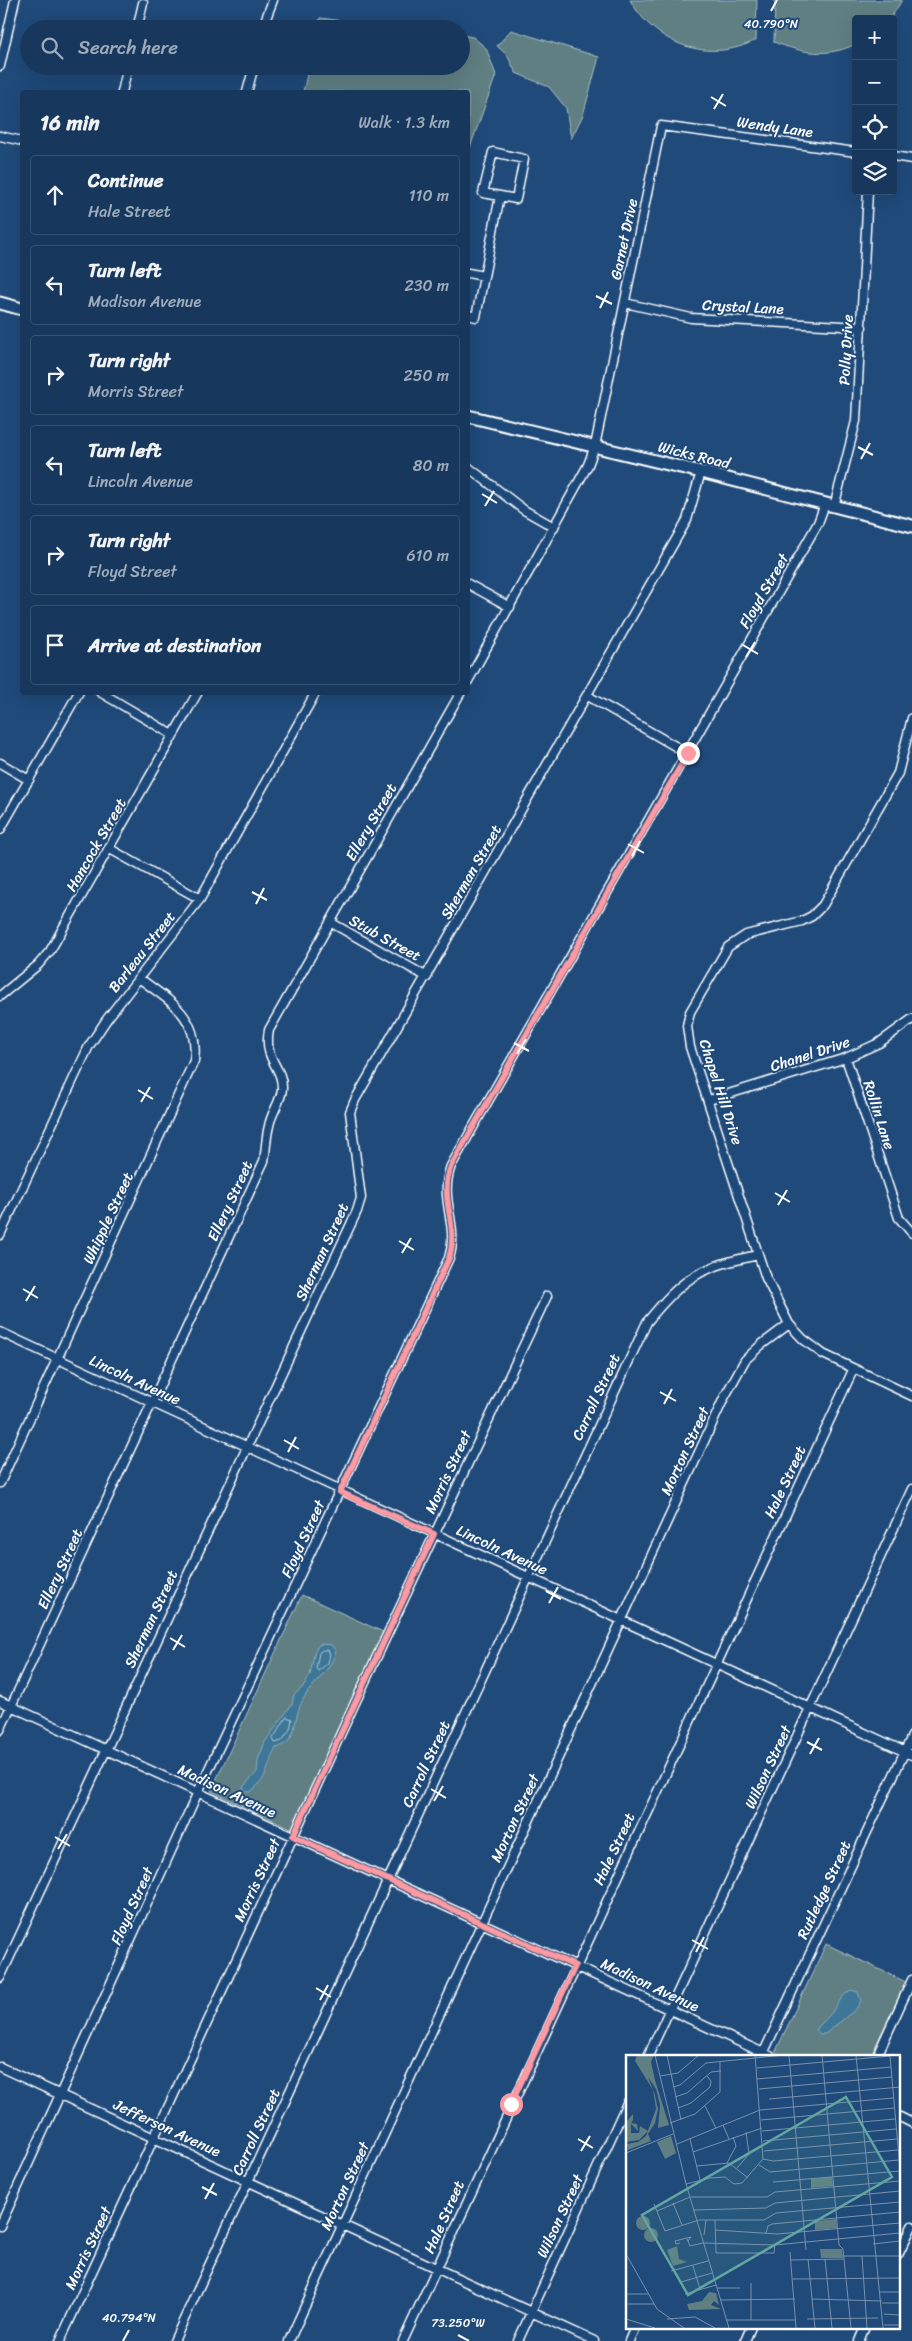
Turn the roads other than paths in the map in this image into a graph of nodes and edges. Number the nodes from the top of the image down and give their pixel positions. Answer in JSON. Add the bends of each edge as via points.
{"nodes":[{"id":1,"x":15,"y":0,"type":"edge"},
{"id":2,"x":273,"y":0,"type":"edge"},
{"id":3,"x":143,"y":2,"type":"dead end"},
{"id":4,"x":139,"y":20,"type":"edge"},
{"id":5,"x":265,"y":20,"type":"edge"},
{"id":6,"x":0,"y":66,"type":"edge"},
{"id":7,"x":126,"y":75,"type":"edge"},
{"id":8,"x":252,"y":75,"type":"edge"},
{"id":9,"x":122,"y":90,"type":"edge"},
{"id":10,"x":248,"y":90,"type":"edge"},
{"id":11,"x":661,"y":126,"type":"joint"},
{"id":12,"x":0,"y":136,"type":"edge"},
{"id":13,"x":20,"y":141,"type":"edge"},
{"id":14,"x":852,"y":151,"type":"edge"},
{"id":15,"x":897,"y":157,"type":"edge"},
{"id":16,"x":912,"y":159,"type":"edge"},
{"id":17,"x":868,"y":195,"type":"edge"},
{"id":18,"x":500,"y":196,"type":"junction"},
{"id":19,"x":470,"y":273,"type":"edge"},
{"id":20,"x":484,"y":276,"type":"junction"},
{"id":21,"x":0,"y":303,"type":"edge"},
{"id":22,"x":625,"y":303,"type":"junction"},
{"id":23,"x":20,"y":308,"type":"edge"},
{"id":24,"x":470,"y":316,"type":"edge"},
{"id":25,"x":862,"y":327,"type":"junction"},
{"id":26,"x":470,"y":416,"type":"edge"},
{"id":27,"x":595,"y":446,"type":"junction"},
{"id":28,"x":470,"y":469,"type":"edge"},
{"id":29,"x":701,"y":472,"type":"junction"},
{"id":30,"x":830,"y":506,"type":"junction"},
{"id":31,"x":912,"y":526,"type":"edge"},
{"id":32,"x":554,"y":527,"type":"junction"},
{"id":33,"x":470,"y":585,"type":"edge"},
{"id":34,"x":510,"y":607,"type":"junction"},
{"id":35,"x":470,"y":677,"type":"edge"},
{"id":36,"x":77,"y":695,"type":"edge"},
{"id":37,"x":105,"y":695,"type":"edge"},
{"id":38,"x":196,"y":695,"type":"edge"},
{"id":39,"x":314,"y":695,"type":"edge"},
{"id":40,"x":459,"y":695,"type":"edge"},
{"id":41,"x":588,"y":696,"type":"junction"},
{"id":42,"x":912,"y":718,"type":"edge"},
{"id":43,"x":174,"y":735,"type":"junction"},
{"id":44,"x":688,"y":753,"type":"junction"},
{"id":45,"x":0,"y":763,"type":"edge"},
{"id":46,"x":29,"y":780,"type":"junction"},
{"id":47,"x":0,"y":830,"type":"edge"},
{"id":48,"x":110,"y":849,"type":"junction"},
{"id":49,"x":200,"y":899,"type":"junction"},
{"id":50,"x":330,"y":922,"type":"junction"},
{"id":51,"x":427,"y":977,"type":"junction"},
{"id":52,"x":139,"y":978,"type":"junction"},
{"id":53,"x":0,"y":996,"type":"edge"},
{"id":54,"x":912,"y":1019,"type":"edge"},
{"id":55,"x":846,"y":1058,"type":"junction"},
{"id":56,"x":708,"y":1100,"type":"junction"},
{"id":57,"x":912,"y":1233,"type":"edge"},
{"id":58,"x":0,"y":1235,"type":"edge"},
{"id":59,"x":758,"y":1255,"type":"junction"},
{"id":60,"x":547,"y":1296,"type":"dead end"},
{"id":61,"x":789,"y":1324,"type":"junction"},
{"id":62,"x":0,"y":1332,"type":"edge"},
{"id":63,"x":57,"y":1359,"type":"junction"},
{"id":64,"x":853,"y":1370,"type":"junction"},
{"id":65,"x":912,"y":1396,"type":"edge"},
{"id":66,"x":151,"y":1403,"type":"junction"},
{"id":67,"x":247,"y":1448,"type":"junction"},
{"id":68,"x":0,"y":1483,"type":"edge"},
{"id":69,"x":912,"y":1489,"type":"edge"},
{"id":70,"x":340,"y":1492,"type":"junction"},
{"id":71,"x":434,"y":1534,"type":"junction"},
{"id":72,"x":529,"y":1578,"type":"junction"},
{"id":73,"x":623,"y":1621,"type":"junction"},
{"id":74,"x":716,"y":1664,"type":"junction"},
{"id":75,"x":0,"y":1701,"type":"edge"},
{"id":76,"x":11,"y":1706,"type":"junction"},
{"id":77,"x":810,"y":1708,"type":"junction"},
{"id":78,"x":0,"y":1730,"type":"edge"},
{"id":79,"x":912,"y":1736,"type":"edge"},
{"id":80,"x":105,"y":1751,"type":"junction"},
{"id":81,"x":908,"y":1753,"type":"edge"},
{"id":82,"x":198,"y":1792,"type":"junction"},
{"id":83,"x":293,"y":1836,"type":"junction"},
{"id":84,"x":387,"y":1879,"type":"junction"},
{"id":85,"x":482,"y":1922,"type":"junction"},
{"id":86,"x":575,"y":1966,"type":"junction"},
{"id":87,"x":0,"y":1978,"type":"edge"},
{"id":88,"x":912,"y":1980,"type":"edge"},
{"id":89,"x":670,"y":2010,"type":"junction"},
{"id":90,"x":648,"y":2055,"type":"edge"},
{"id":91,"x":765,"y":2055,"type":"edge"},
{"id":92,"x":877,"y":2055,"type":"edge"},
{"id":93,"x":0,"y":2067,"type":"edge"},
{"id":94,"x":61,"y":2095,"type":"junction"},
{"id":95,"x":626,"y":2104,"type":"edge"},
{"id":96,"x":900,"y":2117,"type":"edge"},
{"id":97,"x":912,"y":2123,"type":"edge"},
{"id":98,"x":155,"y":2138,"type":"junction"},
{"id":99,"x":249,"y":2181,"type":"junction"},
{"id":100,"x":343,"y":2224,"type":"junction"},
{"id":101,"x":0,"y":2226,"type":"edge"},
{"id":102,"x":912,"y":2226,"type":"edge"},
{"id":103,"x":900,"y":2251,"type":"edge"},
{"id":104,"x":436,"y":2268,"type":"junction"},
{"id":105,"x":531,"y":2312,"type":"junction"},
{"id":106,"x":635,"y":2328,"type":"edge"},
{"id":107,"x":751,"y":2328,"type":"edge"},
{"id":108,"x":865,"y":2328,"type":"edge"},
{"id":109,"x":60,"y":2341,"type":"edge"},
{"id":110,"x":174,"y":2341,"type":"edge"},
{"id":111,"x":289,"y":2341,"type":"edge"},
{"id":112,"x":402,"y":2341,"type":"edge"},
{"id":113,"x":518,"y":2341,"type":"edge"},
{"id":114,"x":594,"y":2341,"type":"edge"},
{"id":115,"x":629,"y":2341,"type":"edge"},
{"id":116,"x":745,"y":2341,"type":"edge"},
{"id":117,"x":859,"y":2341,"type":"edge"}],
"edges":[{"from":1,"to":6,"type":"street"},
{"from":2,"to":5,"type":"street"},
{"from":3,"to":4,"type":"street"},
{"from":7,"to":9,"type":"street"},
{"from":8,"to":10,"type":"street"},
{"from":11,"to":14,"type":"street","name":"Wendy Lane"},
{"from":11,"to":22,"type":"street","name":"Garnet Drive"},
{"from":12,"to":13,"type":"street"},
{"from":15,"to":16,"type":"street"},
{"from":17,"to":25,"type":"street","name":"Polly Drive"},
{"from":18,"to":18,"type":"street","via":[[483,193],[493,152],[524,158],[516,199]]},
{"from":18,"to":20,"type":"street"},
{"from":19,"to":20,"type":"street"},
{"from":20,"to":24,"type":"street","via":[[476,317]]},
{"from":21,"to":23,"type":"main road"},
{"from":22,"to":25,"type":"street","name":"Crystal Lane","via":[[691,318]]},
{"from":22,"to":27,"type":"street","name":"Garnet Drive"},
{"from":25,"to":30,"type":"street","name":"Polly Drive","via":[[856,421]]},
{"from":26,"to":27,"type":"main road","name":"Wicks Road"},
{"from":27,"to":29,"type":"main road","name":"Wicks Road"},
{"from":27,"to":32,"type":"street"},
{"from":28,"to":32,"type":"street","via":[[524,510]]},
{"from":29,"to":30,"type":"main road","name":"Wicks Road"},
{"from":29,"to":41,"type":"street","name":"Sherman Street","via":[[687,520]]},
{"from":30,"to":31,"type":"main road","name":"Wicks Road"},
{"from":30,"to":44,"type":"street","name":"Floyd Street"},
{"from":32,"to":34,"type":"street"},
{"from":33,"to":34,"type":"street"},
{"from":34,"to":35,"type":"street"},
{"from":36,"to":46,"type":"street"},
{"from":37,"to":43,"type":"street"},
{"from":38,"to":43,"type":"street","name":"Hancock Street"},
{"from":39,"to":49,"type":"street","name":"Barleau Street"},
{"from":40,"to":50,"type":"street","name":"Ellery Street"},
{"from":41,"to":44,"type":"street"},
{"from":41,"to":51,"type":"street","name":"Sherman Street"},
{"from":42,"to":56,"type":"street","name":"Chapel Hill Drive","via":[[898,773],[823,904],[802,921],[746,935],[728,947],[690,1012],[687,1026],[690,1047]]},
{"from":43,"to":48,"type":"street","name":"Hancock Street"},
{"from":44,"to":70,"type":"street","name":"Floyd Street","via":[[451,1166],[445,1190],[454,1244]]},
{"from":45,"to":46,"type":"street"},
{"from":46,"to":47,"type":"street"},
{"from":48,"to":49,"type":"street"},
{"from":48,"to":53,"type":"street","name":"Hancock Street","via":[[50,951]]},
{"from":49,"to":52,"type":"street","name":"Barleau Street"},
{"from":50,"to":51,"type":"street","name":"Stub Street"},
{"from":50,"to":66,"type":"street","name":"Ellery Street","via":[[269,1030],[268,1054],[280,1075],[282,1088],[268,1126],[264,1161]]},
{"from":51,"to":67,"type":"street","name":"Sherman Street","via":[[350,1112],[361,1198]]},
{"from":52,"to":58,"type":"street","name":"Barleau Street","via":[[89,1046]]},
{"from":52,"to":63,"type":"street","name":"Whipple Street","via":[[184,1013],[193,1028],[197,1045],[194,1062]]},
{"from":54,"to":55,"type":"street","name":"Chanel Drive","via":[[880,1043]]},
{"from":55,"to":56,"type":"street","name":"Chanel Drive"},
{"from":55,"to":57,"type":"street","name":"Rollin Lane","via":[[899,1218]]},
{"from":56,"to":59,"type":"street","name":"Chapel Hill Drive"},
{"from":59,"to":61,"type":"street","name":"Chapel Hill Drive","via":[[774,1297]]},
{"from":59,"to":72,"type":"street","name":"Carroll Street","via":[[700,1272],[668,1295],[647,1322]]},
{"from":60,"to":71,"type":"street","name":"Morris Street"},
{"from":61,"to":64,"type":"street","name":"Chapel Hill Drive","via":[[823,1354]]},
{"from":61,"to":73,"type":"street","name":"Morton Street","via":[[745,1360],[737,1373]]},
{"from":62,"to":63,"type":"street","name":"Lincoln Avenue"},
{"from":63,"to":66,"type":"street","name":"Lincoln Avenue"},
{"from":63,"to":68,"type":"street","name":"Whipple Street"},
{"from":64,"to":65,"type":"street","name":"Chapel Hill Drive"},
{"from":64,"to":74,"type":"street","name":"Hale Street"},
{"from":66,"to":67,"type":"street","name":"Lincoln Avenue"},
{"from":66,"to":76,"type":"street","name":"Ellery Street"},
{"from":67,"to":70,"type":"street","name":"Lincoln Avenue"},
{"from":67,"to":80,"type":"street","name":"Sherman Street"},
{"from":69,"to":77,"type":"street","name":"Wilson Street"},
{"from":70,"to":71,"type":"street","name":"Lincoln Avenue"},
{"from":70,"to":82,"type":"street","name":"Floyd Street"},
{"from":71,"to":72,"type":"street","name":"Lincoln Avenue"},
{"from":71,"to":83,"type":"street","name":"Morris Street"},
{"from":72,"to":73,"type":"street","name":"Lincoln Avenue"},
{"from":72,"to":84,"type":"street","name":"Carroll Street"},
{"from":73,"to":74,"type":"street","name":"Lincoln Avenue"},
{"from":73,"to":85,"type":"street","name":"Morton Street"},
{"from":74,"to":77,"type":"street","name":"Lincoln Avenue"},
{"from":74,"to":86,"type":"street","name":"Hale Street"},
{"from":75,"to":76,"type":"street","name":"Madison Avenue"},
{"from":76,"to":78,"type":"street","name":"Ellery Street"},
{"from":76,"to":80,"type":"street","name":"Madison Avenue"},
{"from":77,"to":81,"type":"street","name":"Lincoln Avenue"},
{"from":77,"to":89,"type":"street","name":"Wilson Street"},
{"from":79,"to":81,"type":"street","name":"Rutledge Street"},
{"from":80,"to":82,"type":"street","name":"Madison Avenue"},
{"from":80,"to":87,"type":"street","name":"Sherman Street"},
{"from":81,"to":91,"type":"street","name":"Rutledge Street"},
{"from":82,"to":83,"type":"street","name":"Madison Avenue"},
{"from":82,"to":94,"type":"street","name":"Floyd Street"},
{"from":83,"to":84,"type":"street","name":"Madison Avenue"},
{"from":83,"to":98,"type":"street","name":"Morris Street"},
{"from":84,"to":85,"type":"street","name":"Madison Avenue"},
{"from":84,"to":99,"type":"street","name":"Carroll Street"},
{"from":85,"to":86,"type":"street","name":"Madison Avenue"},
{"from":85,"to":100,"type":"street","name":"Morton Street"},
{"from":86,"to":89,"type":"street","name":"Madison Avenue"},
{"from":86,"to":104,"type":"street","name":"Hale Street"},
{"from":88,"to":92,"type":"street"},
{"from":89,"to":90,"type":"street","name":"Wilson Street"},
{"from":89,"to":91,"type":"street","name":"Madison Avenue"},
{"from":93,"to":94,"type":"street","name":"Jefferson Avenue"},
{"from":94,"to":98,"type":"street","name":"Jefferson Avenue"},
{"from":94,"to":101,"type":"street","name":"Floyd Street"},
{"from":95,"to":105,"type":"street","name":"Wilson Street"},
{"from":96,"to":97,"type":"street"},
{"from":98,"to":99,"type":"street","name":"Jefferson Avenue"},
{"from":98,"to":109,"type":"street","name":"Morris Street"},
{"from":99,"to":100,"type":"street","name":"Jefferson Avenue"},
{"from":99,"to":110,"type":"street","name":"Carroll Street"},
{"from":100,"to":104,"type":"street","name":"Jefferson Avenue"},
{"from":100,"to":111,"type":"street","name":"Morton Street"},
{"from":102,"to":103,"type":"street"},
{"from":104,"to":105,"type":"street","name":"Jefferson Avenue"},
{"from":104,"to":112,"type":"street","name":"Hale Street"},
{"from":105,"to":113,"type":"street","name":"Wilson Street"},
{"from":105,"to":114,"type":"street","name":"Jefferson Avenue"},
{"from":106,"to":115,"type":"street"},
{"from":107,"to":116,"type":"street"},
{"from":108,"to":117,"type":"street"}]}
